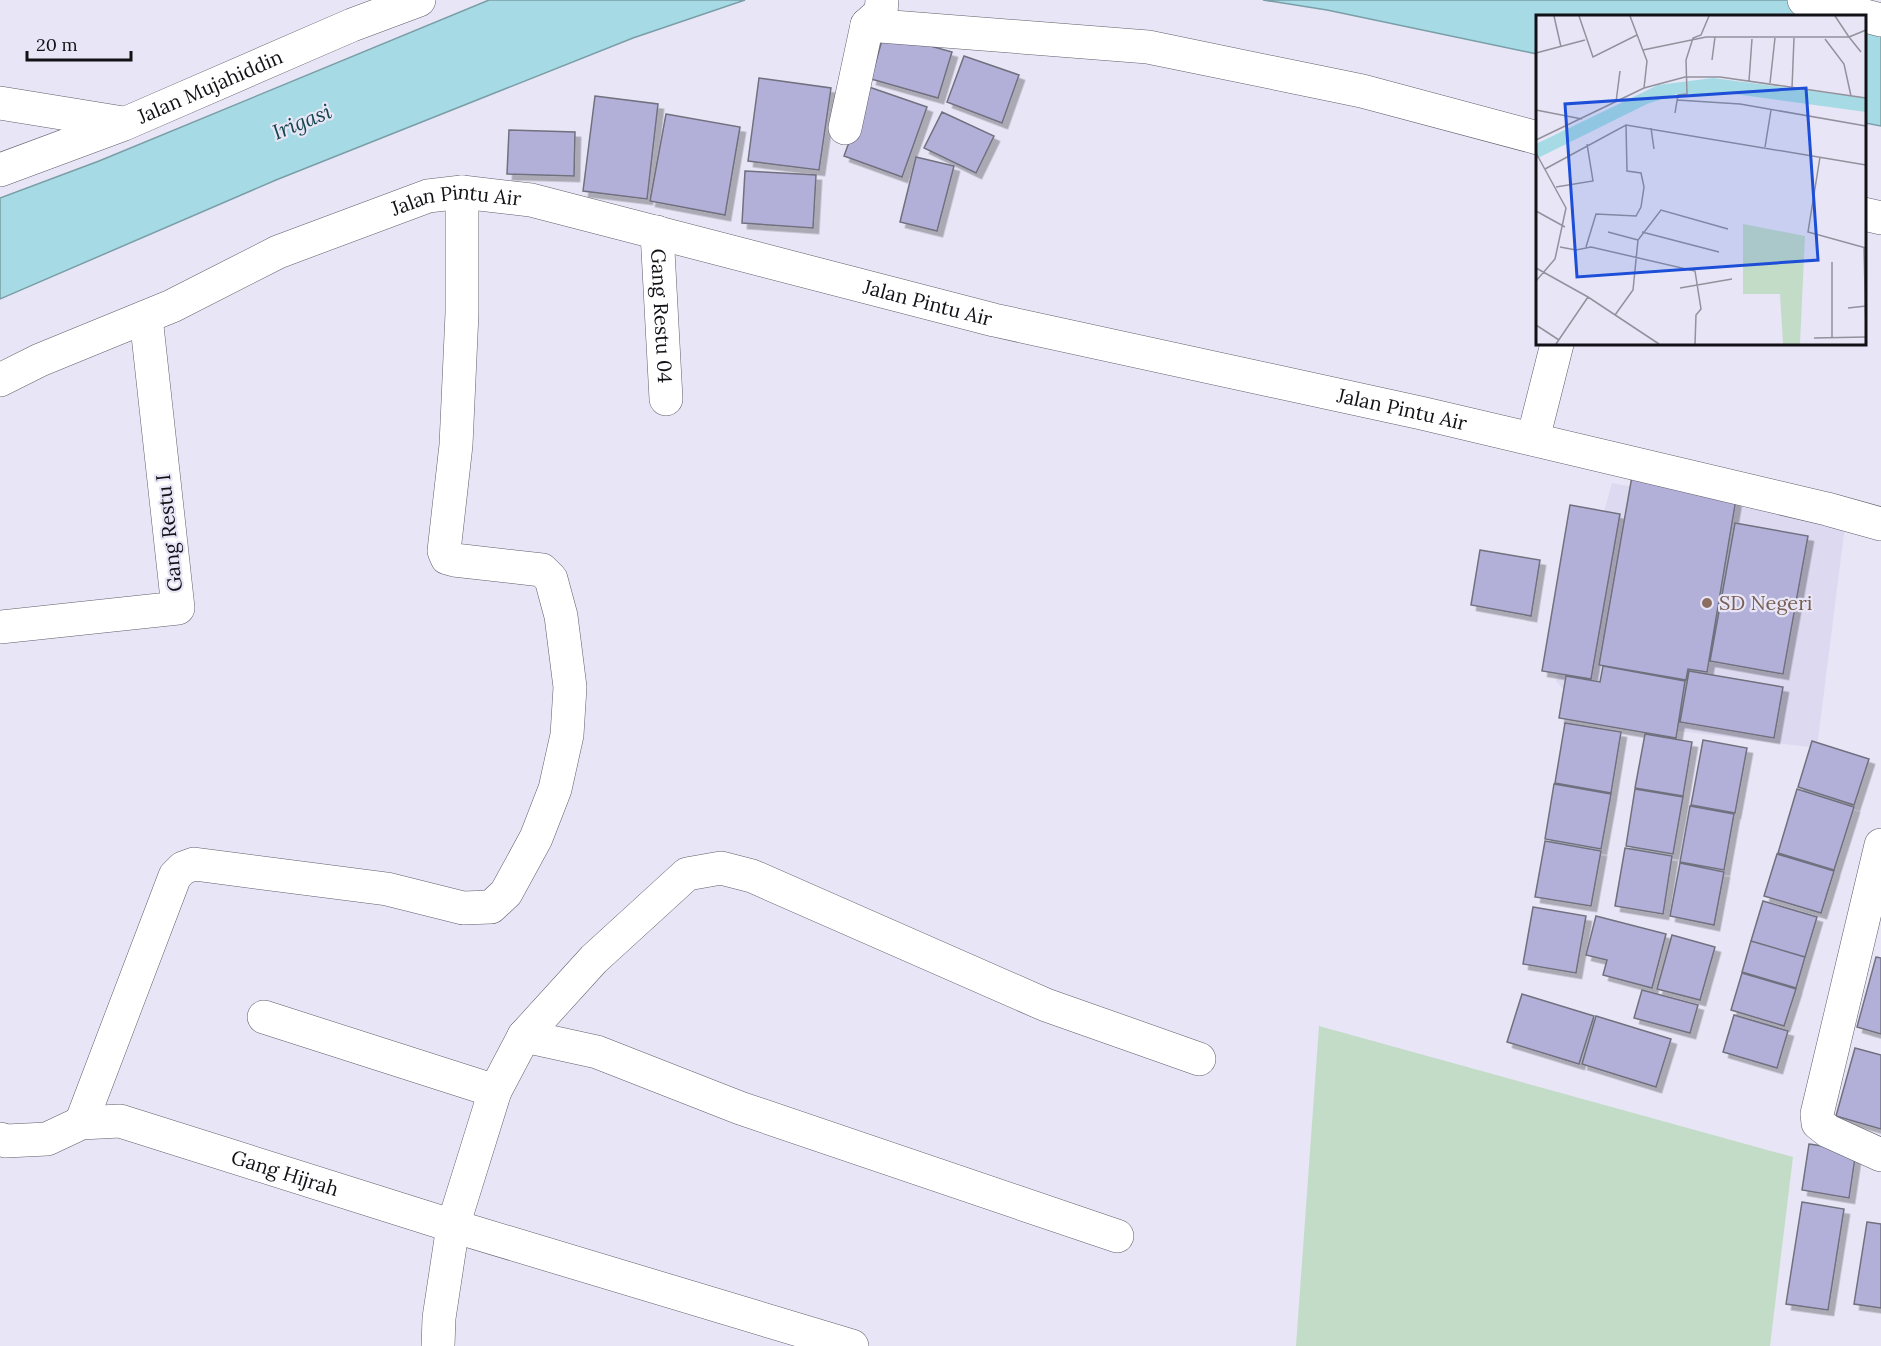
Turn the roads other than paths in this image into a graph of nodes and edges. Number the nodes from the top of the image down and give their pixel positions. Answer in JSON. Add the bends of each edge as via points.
{"nodes":[{"id":1,"x":1804,"y":0,"type":"edge"},
{"id":2,"x":401,"y":4,"type":"edge"},
{"id":3,"x":875,"y":13,"type":"edge"},
{"id":4,"x":1862,"y":15,"type":"edge"},
{"id":5,"x":1866,"y":16,"type":"edge"},
{"id":6,"x":1881,"y":20,"type":"edge"},
{"id":7,"x":0,"y":103,"type":"edge"},
{"id":8,"x":124,"y":124,"type":"junction"},
{"id":9,"x":845,"y":128,"type":"dead end"},
{"id":10,"x":1536,"y":137,"type":"edge"},
{"id":11,"x":0,"y":170,"type":"edge"},
{"id":12,"x":462,"y":192,"type":"junction"},
{"id":13,"x":1866,"y":214,"type":"edge"},
{"id":14,"x":1881,"y":218,"type":"edge"},
{"id":15,"x":657,"y":232,"type":"junction"},
{"id":16,"x":146,"y":317,"type":"junction"},
{"id":17,"x":1557,"y":345,"type":"edge"},
{"id":18,"x":0,"y":380,"type":"edge"},
{"id":19,"x":666,"y":399,"type":"dead end"},
{"id":20,"x":1533,"y":440,"type":"junction"},
{"id":21,"x":1881,"y":524,"type":"edge"},
{"id":22,"x":0,"y":627,"type":"edge"},
{"id":23,"x":1881,"y":845,"type":"edge"},
{"id":24,"x":264,"y":1017,"type":"dead end"},
{"id":25,"x":524,"y":1036,"type":"junction"},
{"id":26,"x":1199,"y":1059,"type":"dead end"},
{"id":27,"x":495,"y":1091,"type":"junction"},
{"id":28,"x":81,"y":1123,"type":"junction"},
{"id":29,"x":0,"y":1139,"type":"edge"},
{"id":30,"x":1881,"y":1155,"type":"edge"},
{"id":31,"x":453,"y":1226,"type":"junction"},
{"id":32,"x":1117,"y":1236,"type":"dead end"},
{"id":33,"x":438,"y":1346,"type":"edge"},
{"id":34,"x":852,"y":1346,"type":"edge"}],
"edges":[{"from":1,"to":4,"type":"street"},
{"from":2,"to":8,"type":"street","name":"Jalan Mujahiddin"},
{"from":3,"to":9,"type":"street"},
{"from":3,"to":10,"type":"street","via":[[1148,47],[1362,91]]},
{"from":5,"to":6,"type":"street"},
{"from":7,"to":8,"type":"street"},
{"from":8,"to":11,"type":"street","name":"Jalan Mujahiddin"},
{"from":12,"to":15,"type":"street","name":"Jalan Pintu Air","via":[[531,200]]},
{"from":12,"to":16,"type":"street","name":"Jalan Pintu Air","via":[[428,196],[278,252]]},
{"from":12,"to":28,"type":"street","via":[[457,423],[444,550],[447,558],[454,560],[542,570],[551,579],[561,616],[570,687],[567,735],[555,789],[536,838],[506,893],[491,907],[463,908],[387,890],[194,864],[183,868],[175,876]]},
{"from":13,"to":14,"type":"street"},
{"from":15,"to":19,"type":"street","name":"Gang Restu 04"},
{"from":15,"to":20,"type":"street","name":"Jalan Pintu Air","via":[[994,320]]},
{"from":16,"to":18,"type":"street","name":"Jalan Pintu Air"},
{"from":16,"to":22,"type":"street","name":"Gang Restu I","via":[[178,608]]},
{"from":17,"to":20,"type":"street"},
{"from":20,"to":21,"type":"street","name":"Jalan Pintu Air"},
{"from":23,"to":30,"type":"street","via":[[1817,1114],[1818,1122],[1827,1131]]},
{"from":24,"to":27,"type":"street"},
{"from":25,"to":26,"type":"street","via":[[594,959],[687,874],[721,868],[752,876],[1046,1005]]},
{"from":25,"to":27,"type":"street"},
{"from":25,"to":32,"type":"street","via":[[597,1052],[740,1108]]},
{"from":27,"to":31,"type":"street"},
{"from":28,"to":29,"type":"street","name":"Gang Hijrah","via":[[47,1139]]},
{"from":28,"to":31,"type":"street","name":"Gang Hijrah","via":[[120,1121]]},
{"from":31,"to":33,"type":"street"},
{"from":31,"to":34,"type":"street","name":"Gang Hijrah"}]}
